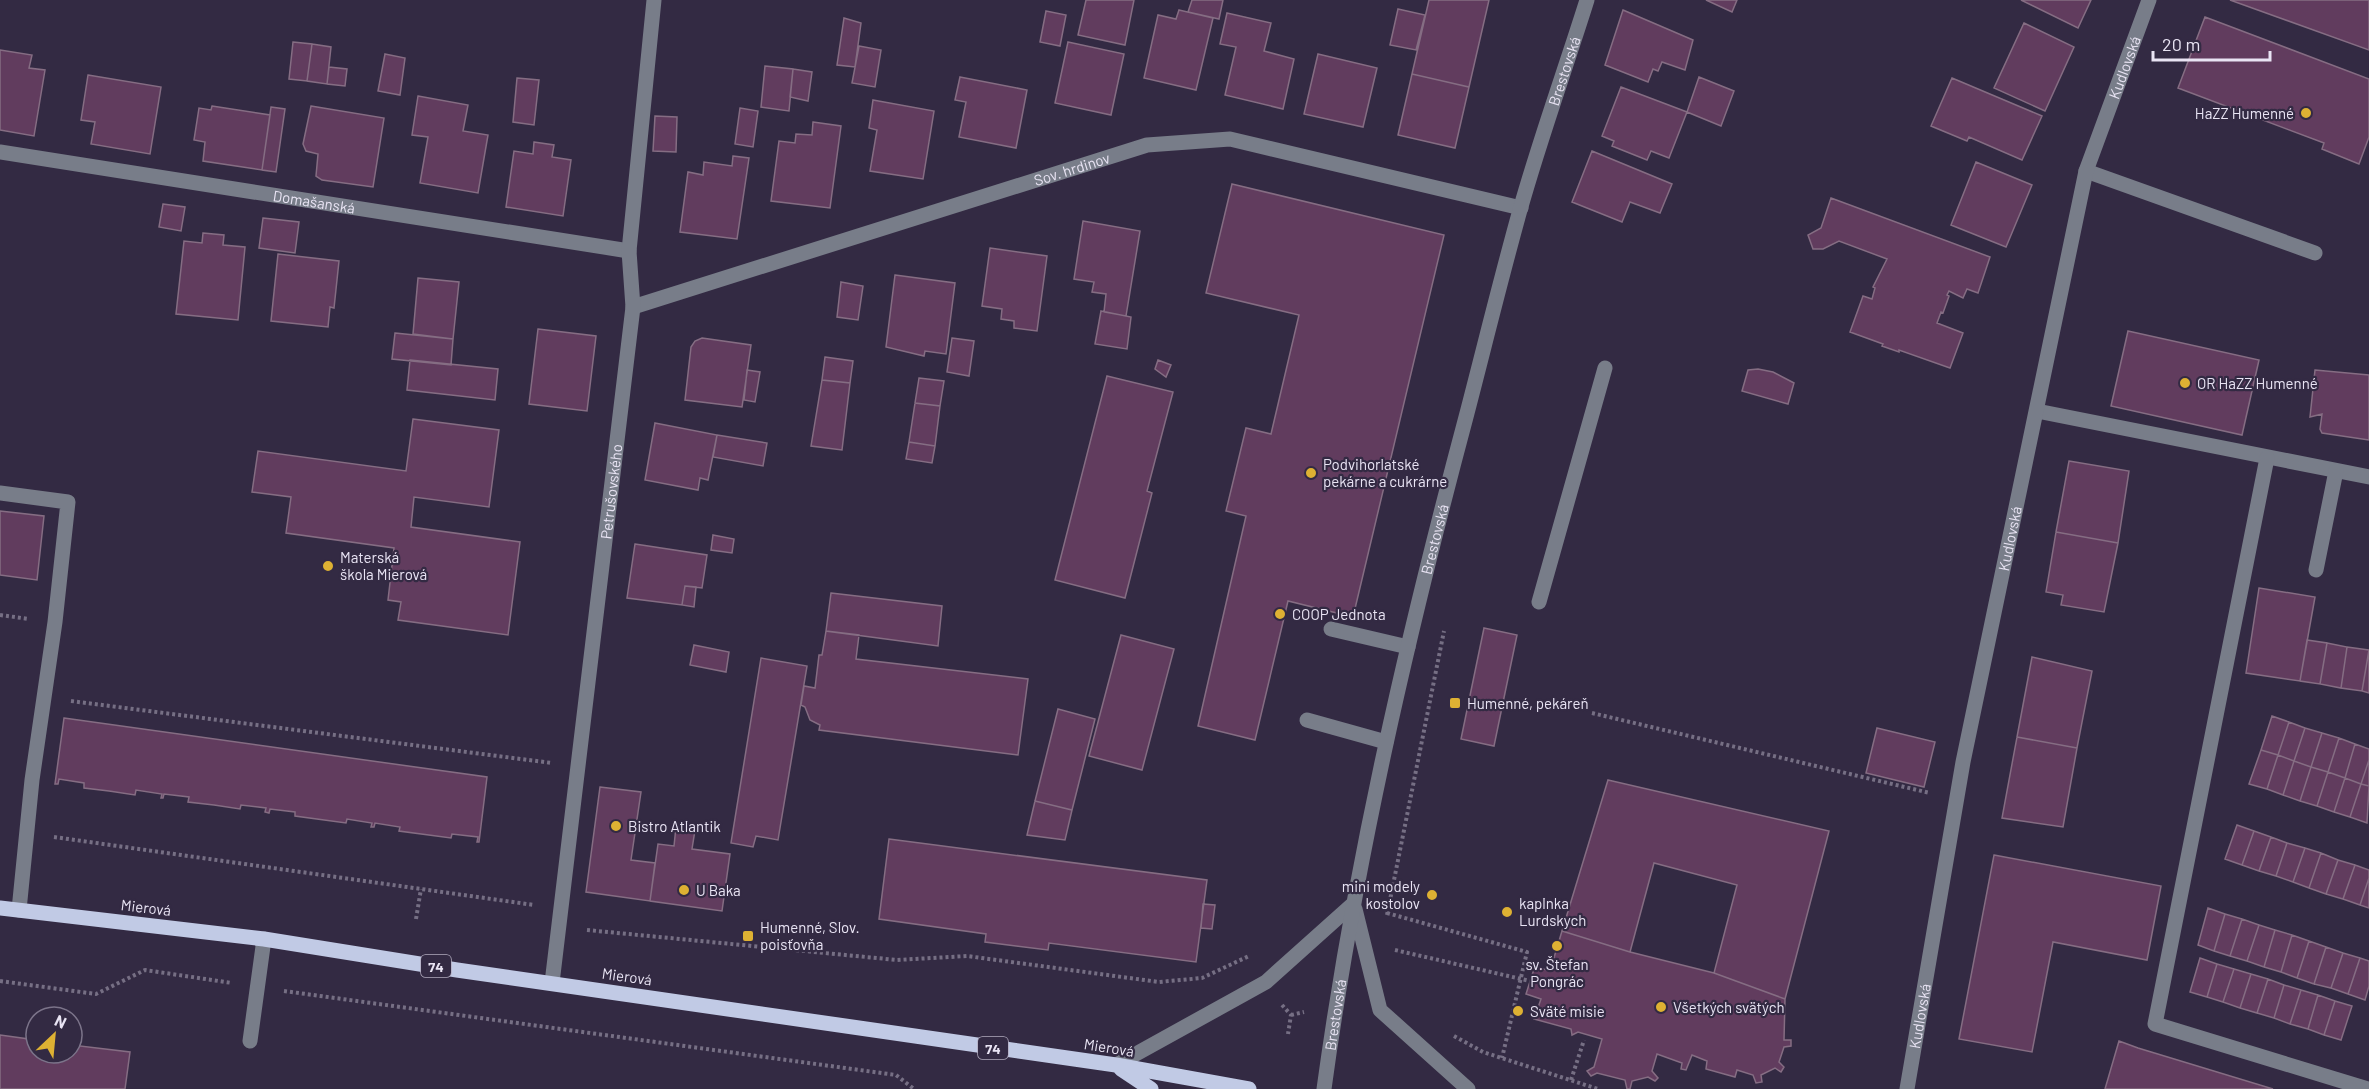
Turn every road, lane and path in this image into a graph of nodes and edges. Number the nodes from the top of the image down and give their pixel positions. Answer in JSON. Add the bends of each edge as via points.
{"nodes":[{"id":1,"x":654,"y":0,"type":"edge"},
{"id":2,"x":1587,"y":0,"type":"edge"},
{"id":3,"x":2149,"y":0,"type":"edge"},
{"id":4,"x":0,"y":152,"type":"edge"},
{"id":5,"x":2086,"y":171,"type":"junction"},
{"id":6,"x":1521,"y":208,"type":"junction"},
{"id":7,"x":629,"y":250,"type":"junction"},
{"id":8,"x":2315,"y":253,"type":"dead end"},
{"id":9,"x":633,"y":307,"type":"junction"},
{"id":10,"x":1605,"y":368,"type":"dead end"},
{"id":11,"x":2037,"y":411,"type":"junction"},
{"id":12,"x":2267,"y":458,"type":"junction"},
{"id":13,"x":2336,"y":471,"type":"junction"},
{"id":14,"x":2369,"y":477,"type":"edge"},
{"id":15,"x":0,"y":493,"type":"edge"},
{"id":16,"x":2316,"y":570,"type":"dead end"},
{"id":17,"x":1539,"y":602,"type":"dead end"},
{"id":18,"x":1446,"y":620,"type":"dead end"},
{"id":19,"x":1331,"y":629,"type":"dead end"},
{"id":20,"x":1408,"y":647,"type":"junction"},
{"id":21,"x":44,"y":698,"type":"junction"},
{"id":22,"x":1593,"y":713,"type":"dead end"},
{"id":23,"x":1306,"y":720,"type":"dead end"},
{"id":24,"x":1386,"y":742,"type":"junction"},
{"id":25,"x":579,"y":767,"type":"junction"},
{"id":26,"x":1956,"y":799,"type":"junction"},
{"id":27,"x":26,"y":833,"type":"junction"},
{"id":28,"x":421,"y":889,"type":"junction"},
{"id":29,"x":1353,"y":904,"type":"junction"},
{"id":30,"x":535,"y":905,"type":"dead end"},
{"id":31,"x":0,"y":908,"type":"edge"},
{"id":32,"x":18,"y":910,"type":"junction"},
{"id":33,"x":1387,"y":913,"type":"junction"},
{"id":34,"x":416,"y":919,"type":"dead end"},
{"id":35,"x":1388,"y":922,"type":"dead end"},
{"id":36,"x":587,"y":930,"type":"dead end"},
{"id":37,"x":264,"y":939,"type":"junction"},
{"id":38,"x":1249,"y":956,"type":"dead end"},
{"id":39,"x":1394,"y":959,"type":"dead end"},
{"id":40,"x":145,"y":970,"type":"dead end"},
{"id":41,"x":1519,"y":979,"type":"junction"},
{"id":42,"x":0,"y":981,"type":"edge"},
{"id":43,"x":1530,"y":981,"type":"dead end"},
{"id":44,"x":552,"y":983,"type":"junction"},
{"id":45,"x":1276,"y":997,"type":"dead end"},
{"id":46,"x":402,"y":1008,"type":"dead end"},
{"id":47,"x":1304,"y":1012,"type":"dead end"},
{"id":48,"x":1291,"y":1015,"type":"junction"},
{"id":49,"x":1447,"y":1032,"type":"dead end"},
{"id":50,"x":1288,"y":1034,"type":"dead end"},
{"id":51,"x":1584,"y":1040,"type":"dead end"},
{"id":52,"x":250,"y":1041,"type":"dead end"},
{"id":53,"x":1502,"y":1058,"type":"junction"},
{"id":54,"x":1116,"y":1065,"type":"junction"},
{"id":55,"x":1571,"y":1080,"type":"junction"},
{"id":56,"x":914,"y":1089,"type":"edge"},
{"id":57,"x":1151,"y":1089,"type":"edge"},
{"id":58,"x":1249,"y":1089,"type":"edge"},
{"id":59,"x":1324,"y":1089,"type":"edge"},
{"id":60,"x":1468,"y":1089,"type":"edge"},
{"id":61,"x":1598,"y":1089,"type":"edge"},
{"id":62,"x":1907,"y":1089,"type":"edge"},
{"id":63,"x":2367,"y":1089,"type":"edge"}],
"edges":[{"from":1,"to":7,"type":"street","name":"Petrušovského"},
{"from":2,"to":6,"type":"street","name":"Brestovská"},
{"from":3,"to":5,"type":"street","name":"Kudlovská"},
{"from":4,"to":7,"type":"street","name":"Domašanská"},
{"from":5,"to":8,"type":"street"},
{"from":5,"to":11,"type":"street","name":"Kudlovská"},
{"from":6,"to":9,"type":"street","name":"Sov. hrdinov","via":[[1230,139],[1147,145]]},
{"from":6,"to":20,"type":"street","name":"Brestovská"},
{"from":7,"to":9,"type":"street","name":"Petrušovského"},
{"from":9,"to":25,"type":"street","name":"Petrušovského"},
{"from":10,"to":17,"type":"street"},
{"from":11,"to":12,"type":"street"},
{"from":11,"to":26,"type":"street","name":"Kudlovská"},
{"from":12,"to":13,"type":"street"},
{"from":12,"to":63,"type":"street","via":[[2155,1024]]},
{"from":13,"to":14,"type":"street"},
{"from":13,"to":16,"type":"street"},
{"from":15,"to":21,"type":"street","via":[[68,502]]},
{"from":18,"to":33,"type":"path"},
{"from":19,"to":20,"type":"street"},
{"from":20,"to":24,"type":"street","name":"Brestovská"},
{"from":21,"to":25,"type":"path"},
{"from":21,"to":27,"type":"street"},
{"from":22,"to":26,"type":"path"},
{"from":23,"to":24,"type":"street"},
{"from":24,"to":29,"type":"street","name":"Brestovská"},
{"from":25,"to":44,"type":"street","name":"Petrušovského"},
{"from":26,"to":62,"type":"street","name":"Kudlovská"},
{"from":27,"to":28,"type":"path"},
{"from":27,"to":32,"type":"street"},
{"from":28,"to":30,"type":"path"},
{"from":28,"to":34,"type":"path"},
{"from":29,"to":54,"type":"street","via":[[1266,982]]},
{"from":29,"to":59,"type":"street","name":"Brestovská"},
{"from":29,"to":60,"type":"street","via":[[1380,1010]]},
{"from":31,"to":32,"type":"main road","name":"Mierová","number":"74"},
{"from":32,"to":37,"type":"main road","name":"Mierová","number":"74"},
{"from":33,"to":35,"type":"path"},
{"from":33,"to":41,"type":"path","via":[[1527,952]]},
{"from":36,"to":38,"type":"path","via":[[897,960],[967,956],[1159,982],[1202,978]]},
{"from":37,"to":44,"type":"main road","name":"Mierová","number":"74"},
{"from":37,"to":52,"type":"street"},
{"from":39,"to":41,"type":"path","via":[[1391,950]]},
{"from":40,"to":42,"type":"path","via":[[96,994]]},
{"from":41,"to":43,"type":"path"},
{"from":41,"to":53,"type":"path"},
{"from":44,"to":54,"type":"main road","name":"Mierová","number":"74"},
{"from":45,"to":48,"type":"path"},
{"from":46,"to":56,"type":"path","via":[[896,1075]]},
{"from":47,"to":48,"type":"path"},
{"from":48,"to":50,"type":"path"},
{"from":49,"to":53,"type":"path"},
{"from":51,"to":55,"type":"path"},
{"from":53,"to":55,"type":"path"},
{"from":54,"to":57,"type":"main road","number":"74"},
{"from":54,"to":58,"type":"main road","name":"Mierová","number":"74"},
{"from":55,"to":61,"type":"path"}]}
